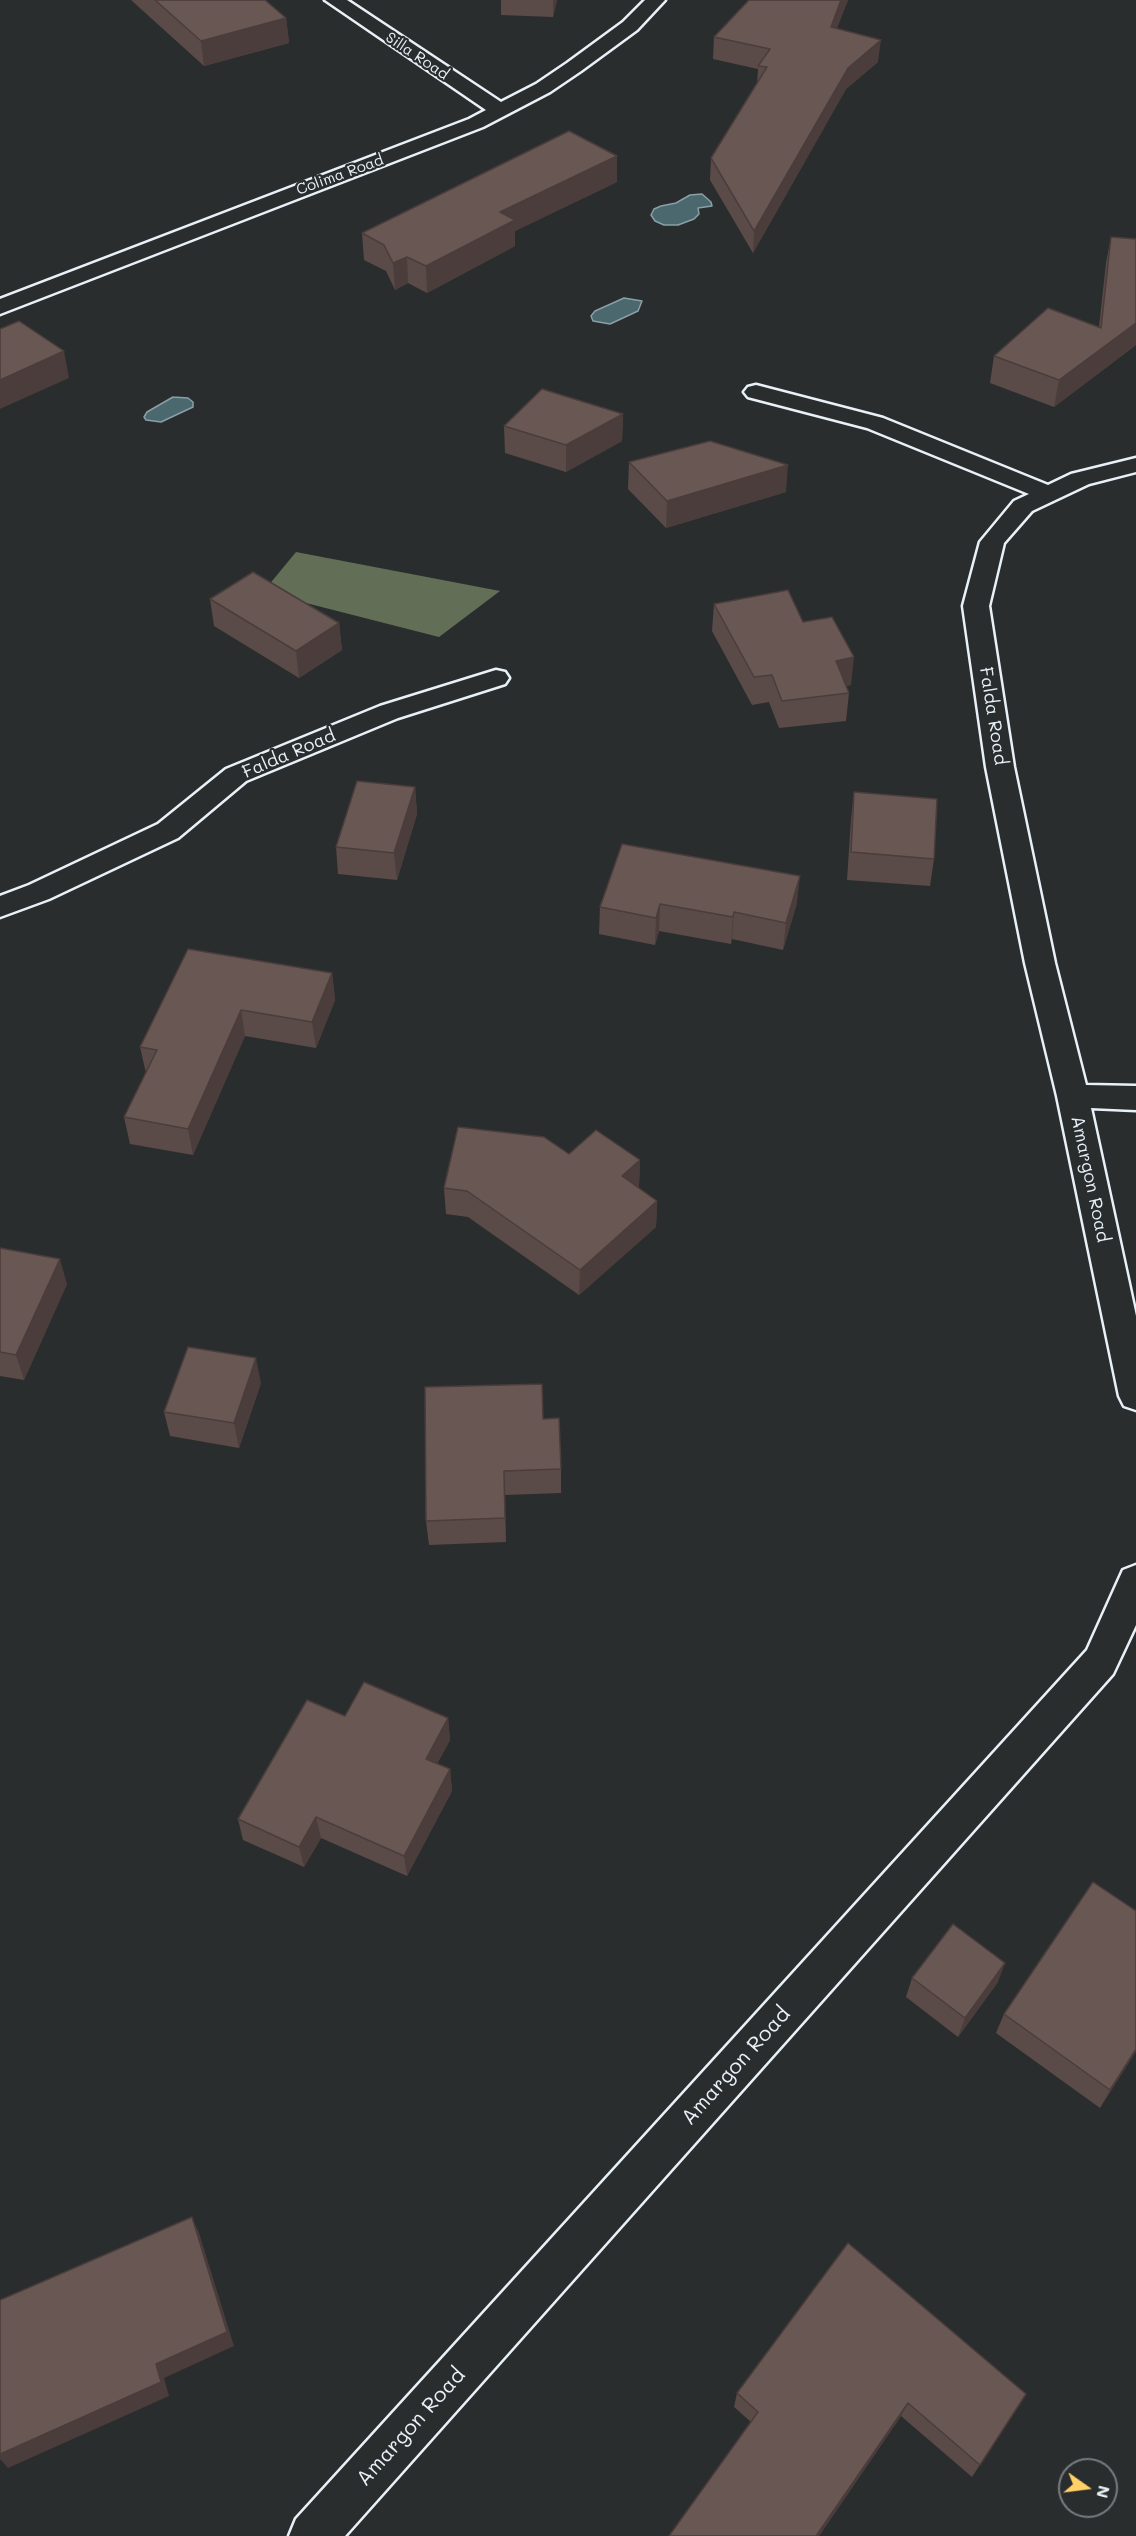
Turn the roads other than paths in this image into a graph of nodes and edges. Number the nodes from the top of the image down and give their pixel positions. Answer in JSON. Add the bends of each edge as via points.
{"nodes":[{"id":1,"x":334,"y":0,"type":"edge"},
{"id":2,"x":656,"y":0,"type":"edge"},
{"id":3,"x":501,"y":111,"type":"junction"},
{"id":4,"x":0,"y":307,"type":"edge"},
{"id":5,"x":756,"y":393,"type":"dead end"},
{"id":6,"x":1136,"y":465,"type":"edge"},
{"id":7,"x":1047,"y":493,"type":"junction"},
{"id":8,"x":496,"y":678,"type":"dead end"},
{"id":9,"x":0,"y":907,"type":"edge"},
{"id":10,"x":1040,"y":963,"type":"joint"},
{"id":11,"x":1073,"y":1096,"type":"junction"},
{"id":12,"x":1136,"y":1098,"type":"edge"},
{"id":13,"x":1136,"y":1396,"type":"edge"},
{"id":14,"x":1136,"y":1581,"type":"edge"},
{"id":15,"x":313,"y":2536,"type":"edge"}],
"edges":[{"from":1,"to":3,"type":"street","name":"Silla Road"},
{"from":2,"to":3,"type":"street","name":"Colima Road","via":[[630,26],[574,67]]},
{"from":3,"to":4,"type":"street","name":"Colima Road"},
{"from":5,"to":7,"type":"street","via":[[875,423]]},
{"from":6,"to":7,"type":"street","name":"Falda Road","via":[[1080,479]]},
{"from":7,"to":10,"type":"street","name":"Falda Road","via":[[1023,506],[992,542],[976,606],[1000,767]]},
{"from":8,"to":9,"type":"street","name":"Falda Road","via":[[389,712],[236,775],[168,831]]},
{"from":10,"to":11,"type":"street","name":"Amargon Road"},
{"from":11,"to":12,"type":"street"},
{"from":11,"to":13,"type":"street","name":"Amargon Road"},
{"from":14,"to":15,"type":"street","name":"Amargon Road","via":[[1100,1662]]}]}
